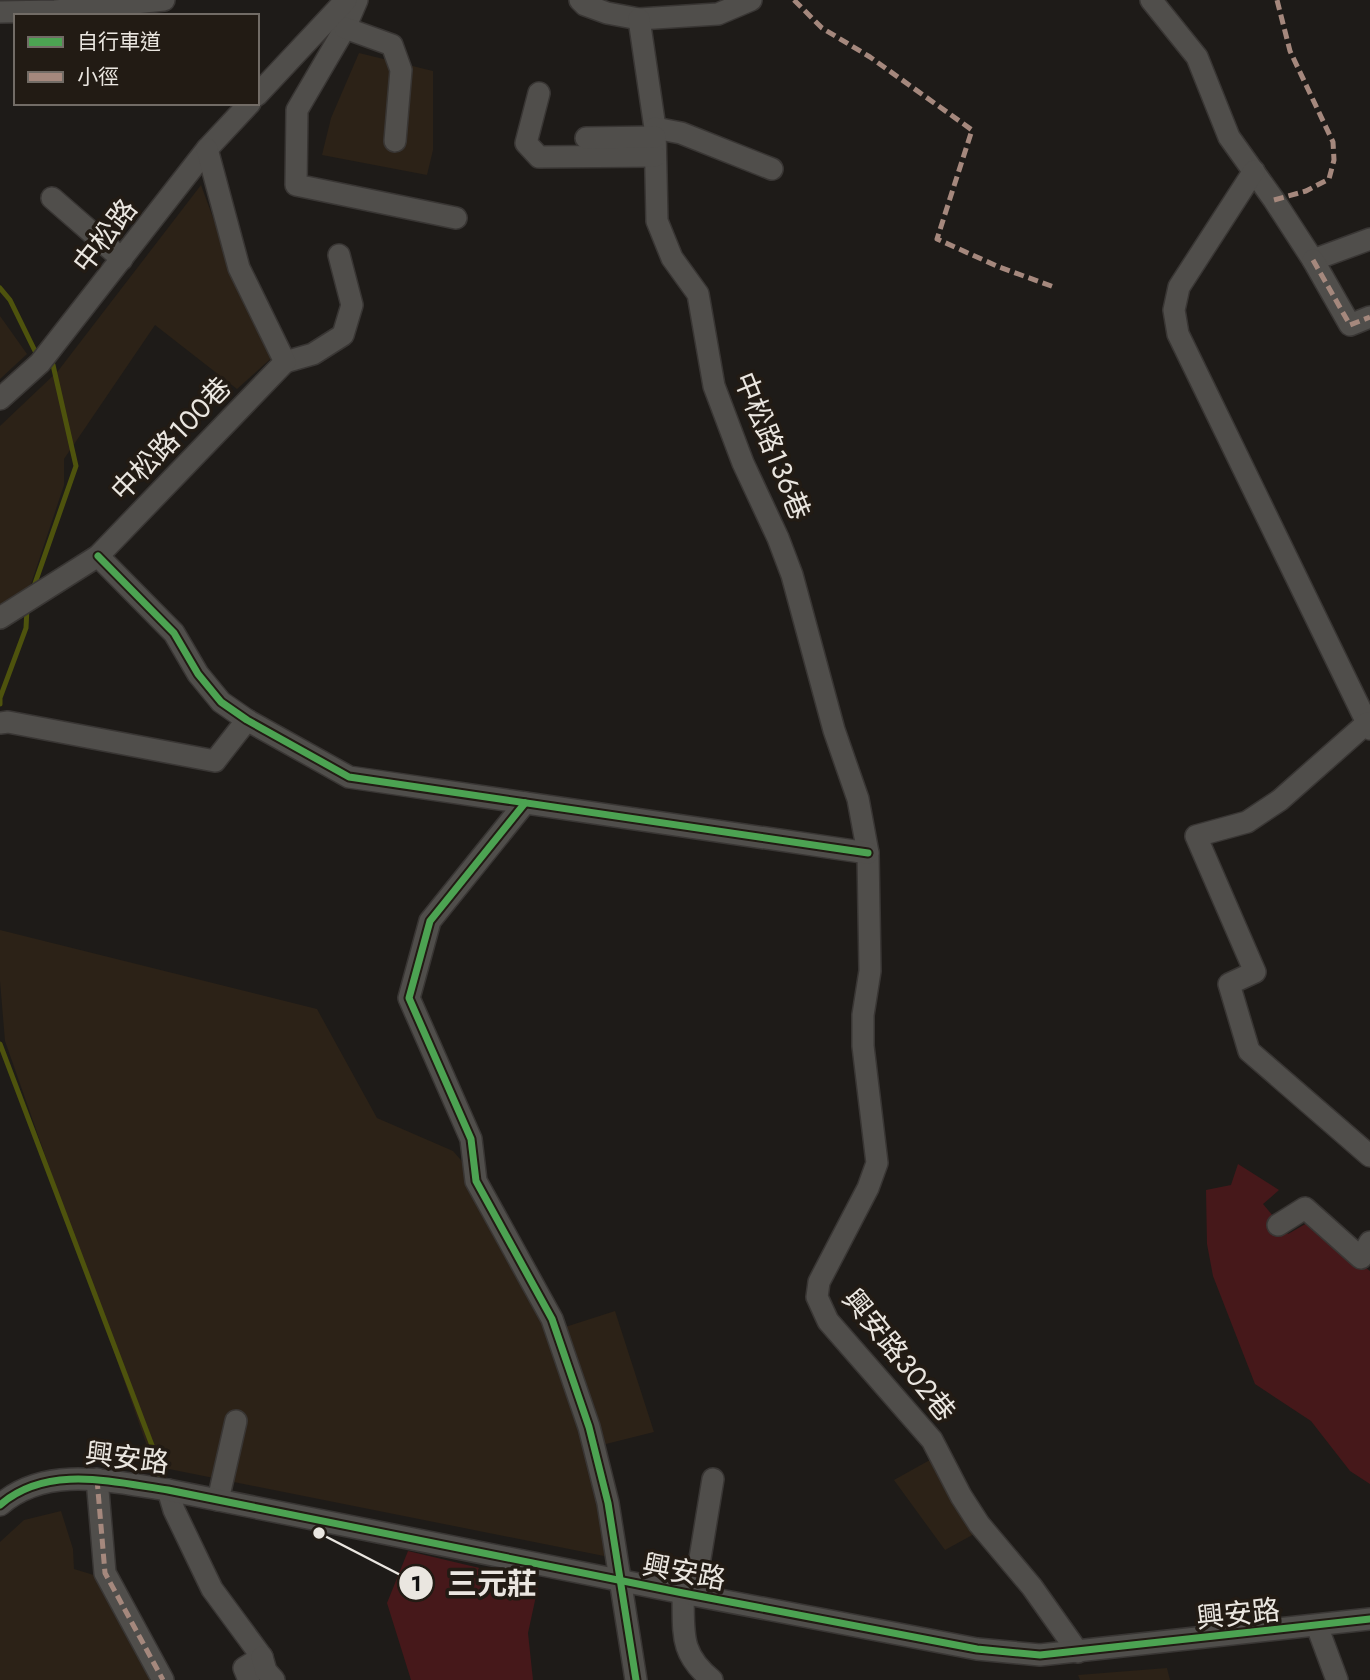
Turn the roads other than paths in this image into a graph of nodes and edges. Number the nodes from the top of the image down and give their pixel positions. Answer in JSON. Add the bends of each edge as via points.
{"nodes":[{"id":1,"x":164,"y":0,"type":"edge"},
{"id":2,"x":346,"y":0,"type":"edge"},
{"id":3,"x":357,"y":0,"type":"edge"},
{"id":4,"x":580,"y":0,"type":"edge"},
{"id":5,"x":751,"y":0,"type":"edge"},
{"id":6,"x":1151,"y":0,"type":"edge"},
{"id":7,"x":0,"y":12,"type":"edge"},
{"id":8,"x":639,"y":19,"type":"junction"},
{"id":9,"x":345,"y":28,"type":"junction"},
{"id":10,"x":259,"y":93,"type":"edge"},
{"id":11,"x":539,"y":93,"type":"dead end"},
{"id":12,"x":248,"y":105,"type":"edge"},
{"id":13,"x":586,"y":138,"type":"dead end"},
{"id":14,"x":655,"y":140,"type":"junction"},
{"id":15,"x":395,"y":141,"type":"dead end"},
{"id":16,"x":207,"y":149,"type":"junction"},
{"id":17,"x":772,"y":169,"type":"dead end"},
{"id":18,"x":1254,"y":171,"type":"junction"},
{"id":19,"x":52,"y":198,"type":"dead end"},
{"id":20,"x":456,"y":218,"type":"dead end"},
{"id":21,"x":1370,"y":240,"type":"edge"},
{"id":22,"x":340,"y":255,"type":"dead end"},
{"id":23,"x":122,"y":259,"type":"junction"},
{"id":24,"x":1313,"y":260,"type":"junction"},
{"id":25,"x":1370,"y":317,"type":"edge"},
{"id":26,"x":285,"y":362,"type":"junction"},
{"id":27,"x":0,"y":399,"type":"edge"},
{"id":28,"x":98,"y":556,"type":"junction"},
{"id":29,"x":0,"y":618,"type":"edge"},
{"id":30,"x":247,"y":720,"type":"junction"},
{"id":31,"x":0,"y":723,"type":"edge"},
{"id":32,"x":1368,"y":726,"type":"edge"},
{"id":33,"x":525,"y":803,"type":"junction"},
{"id":34,"x":868,"y":853,"type":"junction"},
{"id":35,"x":1370,"y":1156,"type":"edge"},
{"id":36,"x":1278,"y":1225,"type":"dead end"},
{"id":37,"x":1370,"y":1242,"type":"edge"},
{"id":38,"x":236,"y":1421,"type":"dead end"},
{"id":39,"x":97,"y":1479,"type":"junction"},
{"id":40,"x":713,"y":1479,"type":"dead end"},
{"id":41,"x":168,"y":1490,"type":"junction"},
{"id":42,"x":3,"y":1498,"type":"edge"},
{"id":43,"x":218,"y":1500,"type":"junction"},
{"id":44,"x":620,"y":1581,"type":"junction"},
{"id":45,"x":688,"y":1594,"type":"junction"},
{"id":46,"x":1370,"y":1619,"type":"edge"},
{"id":47,"x":1317,"y":1626,"type":"junction"},
{"id":48,"x":1078,"y":1653,"type":"junction"},
{"id":49,"x":262,"y":1657,"type":"junction"},
{"id":50,"x":163,"y":1680,"type":"edge"},
{"id":51,"x":249,"y":1680,"type":"edge"},
{"id":52,"x":274,"y":1680,"type":"edge"},
{"id":53,"x":636,"y":1680,"type":"edge"},
{"id":54,"x":712,"y":1680,"type":"edge"},
{"id":55,"x":1337,"y":1680,"type":"edge"}],
"edges":[{"from":1,"to":7,"type":"street"},
{"from":2,"to":10,"type":"street"},
{"from":3,"to":9,"type":"street"},
{"from":4,"to":8,"type":"street","via":[[607,13]]},
{"from":5,"to":8,"type":"street","via":[[718,14]]},
{"from":6,"to":18,"type":"street","via":[[1197,57],[1229,138]]},
{"from":8,"to":14,"type":"street","name":"中松路136巷"},
{"from":9,"to":15,"type":"street","via":[[392,45],[401,70]]},
{"from":9,"to":20,"type":"street","via":[[298,110],[296,185]]},
{"from":11,"to":14,"type":"street","via":[[526,143],[539,157]]},
{"from":12,"to":16,"type":"street","name":"中松路"},
{"from":13,"to":14,"type":"street"},
{"from":14,"to":17,"type":"street","via":[[681,133]]},
{"from":14,"to":34,"type":"street","name":"中松路136巷","via":[[657,221],[672,258],[698,294],[714,386],[792,575],[830,717],[858,799]]},
{"from":16,"to":23,"type":"street","name":"中松路"},
{"from":16,"to":26,"type":"street","via":[[239,268]]},
{"from":18,"to":24,"type":"street"},
{"from":18,"to":32,"type":"street","via":[[1179,287],[1174,310],[1178,334]]},
{"from":19,"to":23,"type":"street"},
{"from":21,"to":24,"type":"street"},
{"from":22,"to":26,"type":"street","name":"中松路100巷","via":[[352,305],[343,335],[313,354]]},
{"from":23,"to":27,"type":"street","name":"中松路","via":[[40,363]]},
{"from":24,"to":25,"type":"street","via":[[1350,325]]},
{"from":26,"to":28,"type":"street","name":"中松路100巷"},
{"from":28,"to":29,"type":"street","name":"中松路100巷"},
{"from":28,"to":30,"type":"street","via":[[174,633],[198,674],[222,702]]},
{"from":30,"to":31,"type":"street","via":[[215,761]]},
{"from":30,"to":33,"type":"street","via":[[349,777]]},
{"from":32,"to":35,"type":"street","via":[[1247,822],[1196,836],[1255,972],[1229,984],[1249,1051]]},
{"from":33,"to":34,"type":"street"},
{"from":33,"to":44,"type":"street","via":[[430,921],[409,998],[471,1139],[475,1181],[552,1319],[589,1427],[608,1503]]},
{"from":34,"to":48,"type":"street","name":"興安路302巷","via":[[870,971],[863,1046],[877,1163],[819,1282],[817,1297],[828,1321],[932,1440],[979,1524]]},
{"from":36,"to":37,"type":"street","via":[[1305,1208],[1361,1258]]},
{"from":38,"to":43,"type":"street"},
{"from":39,"to":41,"type":"street","name":"興安路"},
{"from":39,"to":42,"type":"street","name":"興安路","via":[[37,1484]]},
{"from":39,"to":50,"type":"street","via":[[105,1573]]},
{"from":40,"to":45,"type":"street"},
{"from":41,"to":43,"type":"street","name":"興安路"},
{"from":41,"to":49,"type":"street","via":[[212,1590]]},
{"from":43,"to":44,"type":"street","name":"興安路"},
{"from":44,"to":45,"type":"street","name":"興安路"},
{"from":44,"to":53,"type":"street"},
{"from":45,"to":48,"type":"street","name":"興安路","via":[[977,1648],[1040,1655]]},
{"from":45,"to":54,"type":"street","via":[[687,1653]]},
{"from":46,"to":47,"type":"street","name":"興安路"},
{"from":47,"to":48,"type":"street","name":"興安路"},
{"from":47,"to":55,"type":"street"},
{"from":49,"to":51,"type":"street","via":[[244,1668]]},
{"from":49,"to":52,"type":"street"}]}
